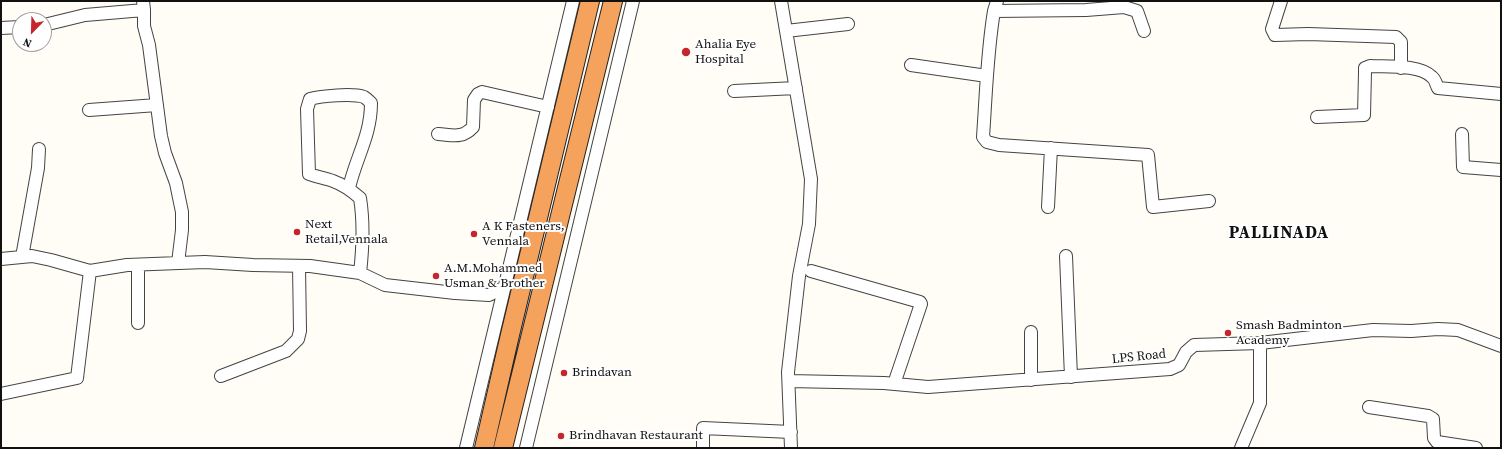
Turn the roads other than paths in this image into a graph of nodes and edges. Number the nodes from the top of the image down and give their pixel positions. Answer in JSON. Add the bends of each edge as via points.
{"nodes":[{"id":1,"x":574,"y":1,"type":"edge"},
{"id":2,"x":590,"y":1,"type":"edge"},
{"id":3,"x":613,"y":1,"type":"edge"},
{"id":4,"x":633,"y":1,"type":"edge"},
{"id":5,"x":781,"y":1,"type":"edge"},
{"id":6,"x":1281,"y":1,"type":"edge"},
{"id":7,"x":143,"y":6,"type":"edge"},
{"id":8,"x":995,"y":6,"type":"edge"},
{"id":9,"x":52,"y":23,"type":"edge"},
{"id":10,"x":848,"y":24,"type":"dead end"},
{"id":11,"x":12,"y":27,"type":"edge"},
{"id":12,"x":1,"y":28,"type":"edge"},
{"id":13,"x":786,"y":31,"type":"junction"},
{"id":14,"x":1144,"y":31,"type":"dead end"},
{"id":15,"x":911,"y":65,"type":"dead end"},
{"id":16,"x":1401,"y":68,"type":"junction"},
{"id":17,"x":986,"y":76,"type":"junction"},
{"id":18,"x":796,"y":88,"type":"junction"},
{"id":19,"x":734,"y":91,"type":"dead end"},
{"id":20,"x":1501,"y":94,"type":"edge"},
{"id":21,"x":157,"y":105,"type":"junction"},
{"id":22,"x":548,"y":107,"type":"junction"},
{"id":23,"x":89,"y":110,"type":"dead end"},
{"id":24,"x":1317,"y":117,"type":"dead end"},
{"id":25,"x":438,"y":134,"type":"dead end"},
{"id":26,"x":1462,"y":134,"type":"dead end"},
{"id":27,"x":1051,"y":148,"type":"junction"},
{"id":28,"x":39,"y":149,"type":"dead end"},
{"id":29,"x":1501,"y":170,"type":"edge"},
{"id":30,"x":349,"y":188,"type":"junction"},
{"id":31,"x":1209,"y":202,"type":"dead end"},
{"id":32,"x":1048,"y":207,"type":"dead end"},
{"id":33,"x":1066,"y":256,"type":"dead end"},
{"id":34,"x":22,"y":257,"type":"junction"},
{"id":35,"x":1,"y":259,"type":"edge"},
{"id":36,"x":178,"y":263,"type":"junction"},
{"id":37,"x":138,"y":265,"type":"junction"},
{"id":38,"x":299,"y":266,"type":"junction"},
{"id":39,"x":90,"y":271,"type":"junction"},
{"id":40,"x":811,"y":271,"type":"dead end"},
{"id":41,"x":360,"y":273,"type":"junction"},
{"id":42,"x":505,"y":287,"type":"junction"},
{"id":43,"x":138,"y":323,"type":"dead end"},
{"id":44,"x":1031,"y":332,"type":"dead end"},
{"id":45,"x":509,"y":339,"type":"junction"},
{"id":46,"x":1260,"y":343,"type":"junction"},
{"id":47,"x":530,"y":345,"type":"junction"},
{"id":48,"x":1501,"y":346,"type":"edge"},
{"id":49,"x":221,"y":376,"type":"dead end"},
{"id":50,"x":1071,"y":377,"type":"junction"},
{"id":51,"x":1031,"y":380,"type":"junction"},
{"id":52,"x":789,"y":381,"type":"junction"},
{"id":53,"x":894,"y":384,"type":"junction"},
{"id":54,"x":1,"y":394,"type":"edge"},
{"id":55,"x":1369,"y":407,"type":"dead end"},
{"id":56,"x":791,"y":432,"type":"junction"},
{"id":57,"x":466,"y":448,"type":"edge"},
{"id":58,"x":484,"y":448,"type":"edge"},
{"id":59,"x":503,"y":448,"type":"edge"},
{"id":60,"x":526,"y":448,"type":"edge"},
{"id":61,"x":703,"y":448,"type":"edge"},
{"id":62,"x":791,"y":448,"type":"edge"},
{"id":63,"x":1241,"y":448,"type":"edge"},
{"id":64,"x":1476,"y":448,"type":"edge"}],
"edges":[{"from":1,"to":22,"type":"street"},
{"from":2,"to":45,"type":"highway"},
{"from":3,"to":47,"type":"highway"},
{"from":4,"to":60,"type":"street"},
{"from":5,"to":13,"type":"street"},
{"from":6,"to":16,"type":"street","via":[[1272,29],[1275,35],[1396,37],[1401,42]]},
{"from":7,"to":9,"type":"street"},
{"from":7,"to":21,"type":"street"},
{"from":8,"to":14,"type":"street","via":[[1086,10],[1124,7],[1138,12]]},
{"from":8,"to":17,"type":"street"},
{"from":10,"to":13,"type":"street"},
{"from":11,"to":12,"type":"street"},
{"from":13,"to":18,"type":"street"},
{"from":15,"to":17,"type":"street"},
{"from":16,"to":20,"type":"street","via":[[1425,71],[1433,77],[1438,88]]},
{"from":16,"to":24,"type":"street","via":[[1366,68],[1364,115]]},
{"from":17,"to":27,"type":"street","via":[[983,138],[986,142]]},
{"from":18,"to":19,"type":"street"},
{"from":18,"to":52,"type":"street","via":[[810,179],[809,224],[799,276]]},
{"from":21,"to":23,"type":"street"},
{"from":21,"to":36,"type":"street","via":[[165,154],[176,183],[182,212]]},
{"from":22,"to":25,"type":"street","via":[[482,92],[474,100],[473,127],[468,133],[462,136]]},
{"from":22,"to":42,"type":"street"},
{"from":26,"to":29,"type":"street","via":[[1463,167]]},
{"from":27,"to":31,"type":"street","via":[[1148,155],[1153,207]]},
{"from":27,"to":32,"type":"street"},
{"from":28,"to":34,"type":"street"},
{"from":30,"to":30,"type":"street","via":[[309,174],[307,109],[310,99],[354,95],[364,97],[371,103],[367,137]]},
{"from":30,"to":41,"type":"street","via":[[360,198],[363,216]]},
{"from":33,"to":50,"type":"street"},
{"from":34,"to":35,"type":"street"},
{"from":34,"to":39,"type":"street","via":[[32,256]]},
{"from":36,"to":37,"type":"street"},
{"from":36,"to":38,"type":"street"},
{"from":37,"to":39,"type":"street"},
{"from":37,"to":43,"type":"street"},
{"from":38,"to":41,"type":"street"},
{"from":38,"to":49,"type":"street","via":[[298,339],[286,351]]},
{"from":39,"to":54,"type":"street","via":[[78,378]]},
{"from":40,"to":53,"type":"street","via":[[920,302]]},
{"from":41,"to":42,"type":"street","via":[[385,285],[455,293],[489,295]]},
{"from":42,"to":57,"type":"street"},
{"from":44,"to":51,"type":"street"},
{"from":45,"to":47,"type":"highway"},
{"from":45,"to":58,"type":"highway"},
{"from":46,"to":48,"type":"street","name":"LPS Road","via":[[1373,330],[1411,332],[1438,329],[1458,330]]},
{"from":46,"to":50,"type":"street","name":"LPS Road","via":[[1194,345],[1186,352],[1179,365],[1170,369]]},
{"from":46,"to":63,"type":"street","via":[[1260,403]]},
{"from":47,"to":59,"type":"highway"},
{"from":50,"to":51,"type":"street","name":"LPS Road"},
{"from":51,"to":53,"type":"street","name":"LPS Road","via":[[928,387]]},
{"from":52,"to":53,"type":"street","name":"LPS Road"},
{"from":52,"to":56,"type":"street"},
{"from":55,"to":64,"type":"street","via":[[1428,416],[1433,419],[1434,438],[1437,442]]},
{"from":56,"to":61,"type":"street","via":[[703,428]]},
{"from":56,"to":62,"type":"street"}]}
